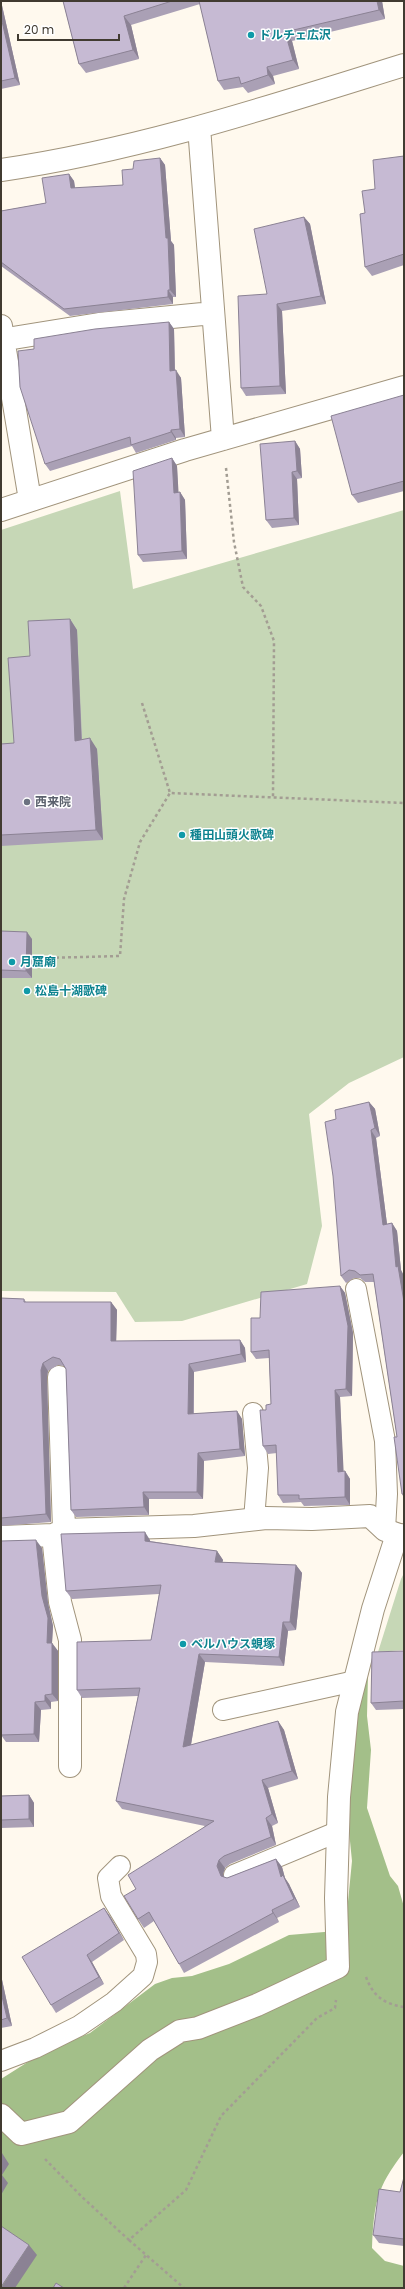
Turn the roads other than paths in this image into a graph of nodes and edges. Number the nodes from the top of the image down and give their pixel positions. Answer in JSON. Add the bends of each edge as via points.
{"nodes":[{"id":1,"x":404,"y":65,"type":"edge"},
{"id":2,"x":199,"y":127,"type":"junction"},
{"id":3,"x":1,"y":170,"type":"edge"},
{"id":4,"x":213,"y":312,"type":"junction"},
{"id":5,"x":2,"y":335,"type":"edge"},
{"id":6,"x":404,"y":388,"type":"edge"},
{"id":7,"x":223,"y":439,"type":"junction"},
{"id":8,"x":30,"y":500,"type":"junction"},
{"id":9,"x":1,"y":510,"type":"edge"},
{"id":10,"x":356,"y":1289,"type":"dead end"},
{"id":11,"x":59,"y":1377,"type":"dead end"},
{"id":12,"x":253,"y":1413,"type":"dead end"},
{"id":13,"x":254,"y":1520,"type":"junction"},
{"id":14,"x":58,"y":1532,"type":"junction"},
{"id":15,"x":397,"y":1534,"type":"edge"},
{"id":16,"x":1,"y":1537,"type":"edge"},
{"id":17,"x":355,"y":1681,"type":"junction"},
{"id":18,"x":223,"y":1710,"type":"dead end"},
{"id":19,"x":70,"y":1766,"type":"dead end"},
{"id":20,"x":337,"y":1832,"type":"junction"},
{"id":21,"x":120,"y":1866,"type":"dead end"},
{"id":22,"x":234,"y":1875,"type":"edge"},
{"id":23,"x":1,"y":2060,"type":"edge"},
{"id":24,"x":1,"y":2115,"type":"edge"}],
"edges":[{"from":1,"to":2,"type":"street"},
{"from":2,"to":3,"type":"street","via":[[47,163]]},
{"from":2,"to":4,"type":"street"},
{"from":4,"to":5,"type":"street"},
{"from":4,"to":7,"type":"street"},
{"from":5,"to":8,"type":"street"},
{"from":6,"to":7,"type":"street"},
{"from":7,"to":8,"type":"street"},
{"from":8,"to":9,"type":"street"},
{"from":10,"to":15,"type":"lane","via":[[385,1441],[387,1494]]},
{"from":11,"to":14,"type":"street"},
{"from":12,"to":13,"type":"lane","via":[[258,1468]]},
{"from":13,"to":14,"type":"street","via":[[194,1526]]},
{"from":13,"to":15,"type":"street","via":[[370,1516]]},
{"from":14,"to":16,"type":"street"},
{"from":14,"to":19,"type":"street","via":[[60,1602],[70,1640]]},
{"from":15,"to":17,"type":"street","via":[[375,1602]]},
{"from":17,"to":18,"type":"lane"},
{"from":17,"to":20,"type":"street","via":[[343,1739]]},
{"from":20,"to":22,"type":"lane"},
{"from":20,"to":24,"type":"street","via":[[338,1967],[257,2005],[198,2028],[180,2031],[150,2050],[69,2122],[21,2134]]},
{"from":21,"to":23,"type":"lane","via":[[108,1878],[111,1896],[146,1954],[147,1962],[143,1976],[114,2002],[78,2026],[35,2048]]}]}
